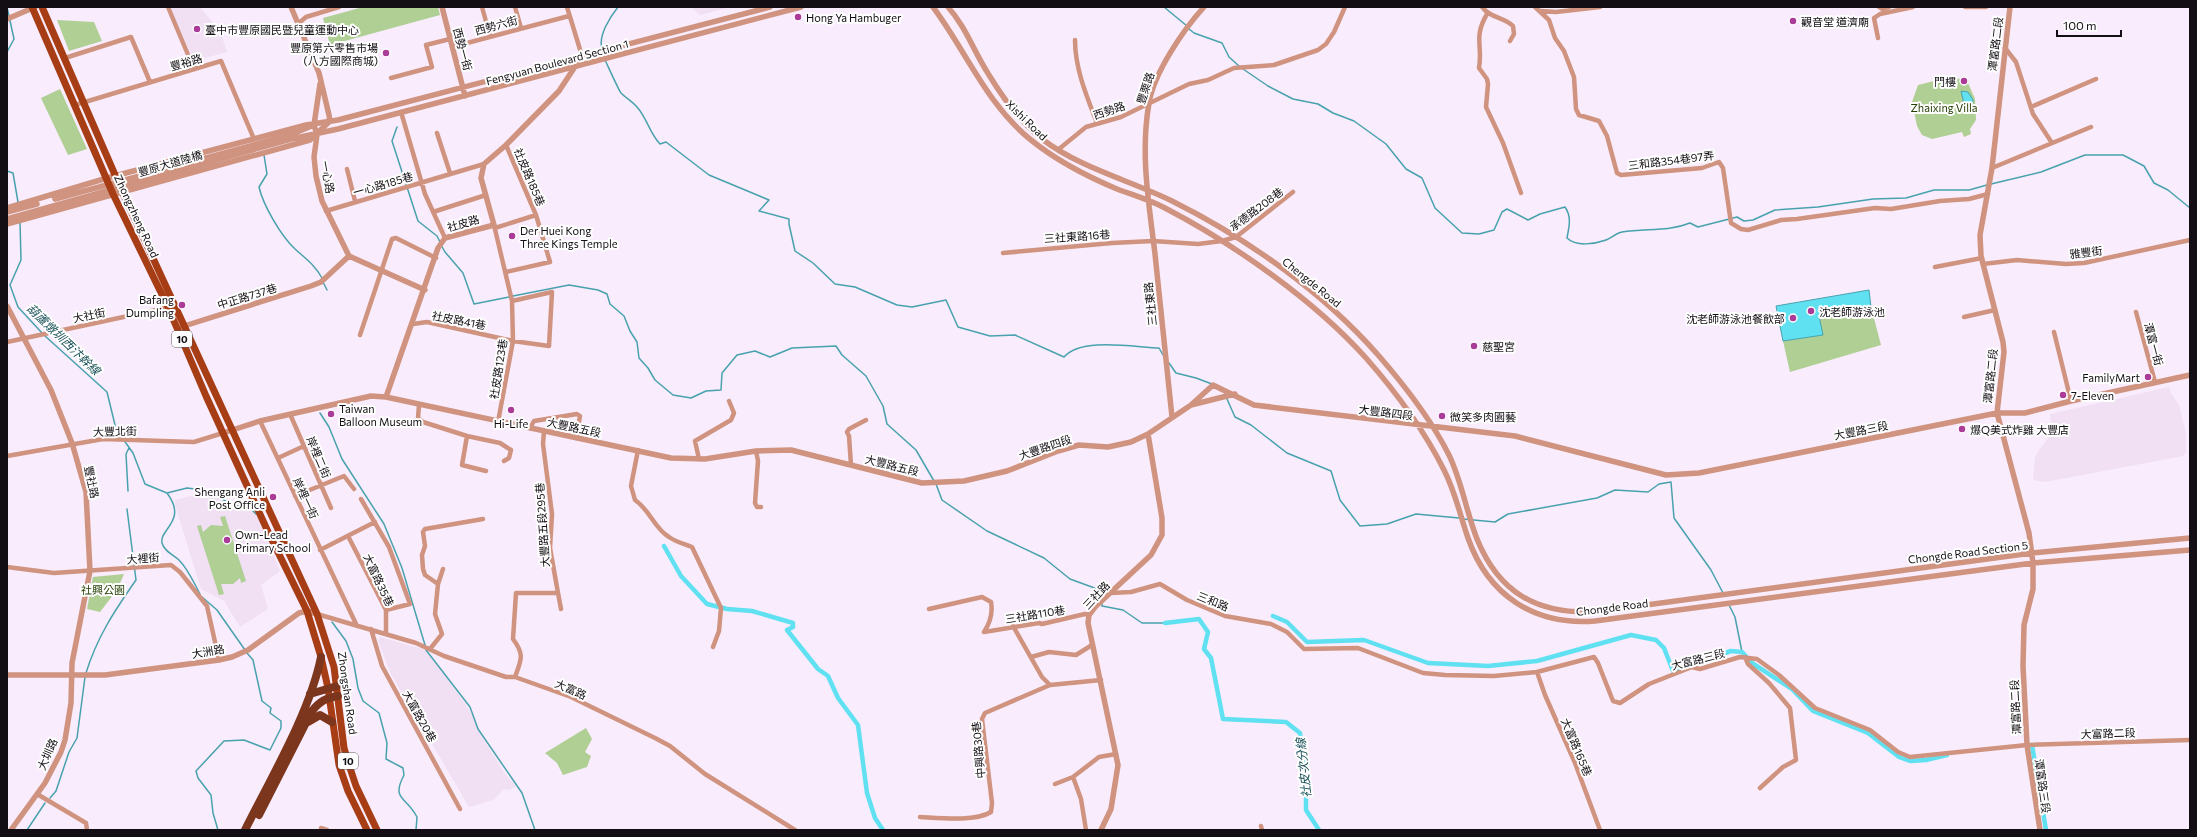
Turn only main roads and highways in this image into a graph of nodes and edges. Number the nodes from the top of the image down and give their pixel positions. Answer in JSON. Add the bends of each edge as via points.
{"nodes":[{"id":1,"x":33,"y":7,"type":"edge"},
{"id":2,"x":42,"y":7,"type":"edge"},
{"id":3,"x":172,"y":306,"type":"junction"},
{"id":4,"x":233,"y":430,"type":"joint"},
{"id":5,"x":223,"y":433,"type":"joint"},
{"id":6,"x":321,"y":657,"type":"junction"},
{"id":7,"x":337,"y":686,"type":"junction"},
{"id":8,"x":328,"y":688,"type":"junction"},
{"id":9,"x":310,"y":694,"type":"junction"},
{"id":10,"x":338,"y":696,"type":"junction"},
{"id":11,"x":330,"y":697,"type":"junction"},
{"id":12,"x":332,"y":722,"type":"junction"},
{"id":13,"x":306,"y":724,"type":"junction"},
{"id":14,"x":250,"y":830,"type":"edge"},
{"id":15,"x":367,"y":830,"type":"edge"},
{"id":16,"x":377,"y":830,"type":"edge"}],
"edges":[{"from":1,"to":3,"type":"main road","name":"Zhongzheng Road","number":"10","via":[[113,194]]},
{"from":2,"to":3,"type":"main road","name":"Zhongzheng Road","number":"10"},
{"from":3,"to":4,"type":"main road","name":"Zhongzheng Road","number":"10","via":[[186,326]]},
{"from":3,"to":5,"type":"main road","name":"Zhongzheng Road","number":"10","via":[[177,328]]},
{"from":4,"to":7,"type":"main road","name":"Zhongshan Road","number":"10","via":[[317,614],[329,647]]},
{"from":5,"to":6,"type":"main road","name":"Zhongshan Road","number":"10","via":[[307,611]]},
{"from":6,"to":8,"type":"main road","name":"Zhongshan Road","number":"10"},
{"from":6,"to":9,"type":"highway","via":[[317,678]]},
{"from":7,"to":8,"type":"highway"},
{"from":7,"to":10,"type":"main road","name":"Zhongshan Road","number":"10"},
{"from":8,"to":9,"type":"highway"},
{"from":8,"to":11,"type":"main road","name":"Zhongshan Road","number":"10"},
{"from":9,"to":14,"type":"highway"},
{"from":10,"to":11,"type":"highway"},
{"from":10,"to":16,"type":"main road","name":"Zhongshan Road","number":"10","via":[[344,748],[356,786]]},
{"from":11,"to":12,"type":"main road","name":"Zhongshan Road","number":"10"},
{"from":11,"to":13,"type":"highway","via":[[319,702]]},
{"from":12,"to":13,"type":"highway","via":[[320,714]]},
{"from":12,"to":15,"type":"main road","name":"Zhongshan Road","number":"10","via":[[339,765],[348,791]]},
{"from":13,"to":14,"type":"highway"}]}
